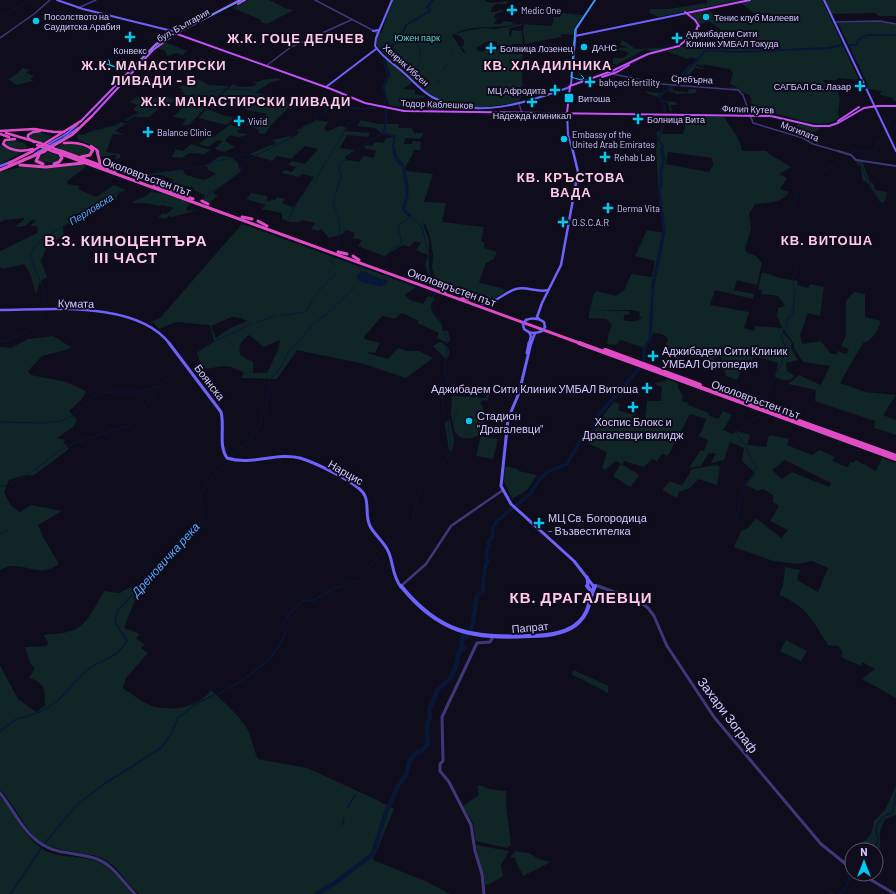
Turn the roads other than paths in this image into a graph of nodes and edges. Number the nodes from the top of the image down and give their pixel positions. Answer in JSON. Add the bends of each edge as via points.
{"nodes":[{"id":1,"x":50,"y":0,"type":"edge"},
{"id":2,"x":57,"y":0,"type":"edge"},
{"id":3,"x":96,"y":0,"type":"edge"},
{"id":4,"x":240,"y":0,"type":"edge"},
{"id":5,"x":245,"y":0,"type":"edge"},
{"id":6,"x":315,"y":0,"type":"edge"},
{"id":7,"x":392,"y":0,"type":"edge"},
{"id":8,"x":595,"y":0,"type":"edge"},
{"id":9,"x":746,"y":0,"type":"edge"},
{"id":10,"x":750,"y":0,"type":"edge"},
{"id":11,"x":824,"y":0,"type":"edge"},
{"id":12,"x":78,"y":8,"type":"junction"},
{"id":13,"x":686,"y":13,"type":"junction"},
{"id":14,"x":352,"y":20,"type":"junction"},
{"id":15,"x":355,"y":22,"type":"junction"},
{"id":16,"x":834,"y":22,"type":"junction"},
{"id":17,"x":346,"y":23,"type":"junction"},
{"id":18,"x":896,"y":24,"type":"edge"},
{"id":19,"x":698,"y":25,"type":"junction"},
{"id":20,"x":379,"y":30,"type":"junction"},
{"id":21,"x":373,"y":31,"type":"junction"},
{"id":22,"x":177,"y":33,"type":"junction"},
{"id":23,"x":378,"y":33,"type":"junction"},
{"id":24,"x":575,"y":35,"type":"junction"},
{"id":25,"x":0,"y":38,"type":"edge"},
{"id":26,"x":674,"y":48,"type":"junction"},
{"id":27,"x":376,"y":49,"type":"junction"},
{"id":28,"x":668,"y":50,"type":"junction"},
{"id":29,"x":267,"y":66,"type":"junction"},
{"id":30,"x":618,"y":71,"type":"junction"},
{"id":31,"x":611,"y":72,"type":"junction"},
{"id":32,"x":571,"y":85,"type":"junction"},
{"id":33,"x":326,"y":86,"type":"junction"},
{"id":34,"x":519,"y":104,"type":"junction"},
{"id":35,"x":873,"y":105,"type":"junction"},
{"id":36,"x":896,"y":106,"type":"edge"},
{"id":37,"x":522,"y":112,"type":"junction"},
{"id":38,"x":567,"y":113,"type":"junction"},
{"id":39,"x":92,"y":115,"type":"junction"},
{"id":40,"x":751,"y":115,"type":"junction"},
{"id":41,"x":81,"y":121,"type":"junction"},
{"id":42,"x":70,"y":129,"type":"junction"},
{"id":43,"x":79,"y":130,"type":"junction"},
{"id":44,"x":0,"y":132,"type":"edge"},
{"id":45,"x":15,"y":138,"type":"junction"},
{"id":46,"x":34,"y":142,"type":"junction"},
{"id":47,"x":48,"y":142,"type":"junction"},
{"id":48,"x":40,"y":145,"type":"junction"},
{"id":49,"x":58,"y":145,"type":"junction"},
{"id":50,"x":53,"y":150,"type":"junction"},
{"id":51,"x":896,"y":151,"type":"edge"},
{"id":52,"x":40,"y":154,"type":"junction"},
{"id":53,"x":60,"y":154,"type":"junction"},
{"id":54,"x":896,"y":154,"type":"edge"},
{"id":55,"x":76,"y":156,"type":"junction"},
{"id":56,"x":9,"y":163,"type":"junction"},
{"id":57,"x":86,"y":163,"type":"junction"},
{"id":58,"x":896,"y":166,"type":"edge"},
{"id":59,"x":106,"y":167,"type":"junction"},
{"id":60,"x":0,"y":168,"type":"edge"},
{"id":61,"x":191,"y":198,"type":"junction"},
{"id":62,"x":198,"y":199,"type":"dead end"},
{"id":63,"x":202,"y":201,"type":"dead end"},
{"id":64,"x":208,"y":204,"type":"junction"},
{"id":65,"x":242,"y":217,"type":"junction"},
{"id":66,"x":252,"y":219,"type":"dead end"},
{"id":67,"x":258,"y":221,"type":"dead end"},
{"id":68,"x":266,"y":226,"type":"junction"},
{"id":69,"x":338,"y":252,"type":"junction"},
{"id":70,"x":347,"y":254,"type":"dead end"},
{"id":71,"x":353,"y":256,"type":"dead end"},
{"id":72,"x":359,"y":260,"type":"junction"},
{"id":73,"x":549,"y":289,"type":"junction"},
{"id":74,"x":429,"y":290,"type":"dead end"},
{"id":75,"x":442,"y":291,"type":"junction"},
{"id":76,"x":450,"y":298,"type":"dead end"},
{"id":77,"x":462,"y":298,"type":"junction"},
{"id":78,"x":468,"y":299,"type":"dead end"},
{"id":79,"x":544,"y":299,"type":"junction"},
{"id":80,"x":482,"y":304,"type":"dead end"},
{"id":81,"x":0,"y":310,"type":"edge"},
{"id":82,"x":532,"y":318,"type":"junction"},
{"id":83,"x":539,"y":319,"type":"junction"},
{"id":84,"x":148,"y":326,"type":"joint"},
{"id":85,"x":529,"y":332,"type":"junction"},
{"id":86,"x":535,"y":333,"type":"junction"},
{"id":87,"x":610,"y":353,"type":"junction"},
{"id":88,"x":621,"y":354,"type":"dead end"},
{"id":89,"x":627,"y":356,"type":"dead end"},
{"id":90,"x":527,"y":358,"type":"junction"},
{"id":91,"x":618,"y":360,"type":"dead end"},
{"id":92,"x":637,"y":362,"type":"junction"},
{"id":93,"x":642,"y":368,"type":"dead end"},
{"id":94,"x":657,"y":372,"type":"junction"},
{"id":95,"x":896,"y":456,"type":"edge"},
{"id":96,"x":896,"y":459,"type":"edge"},
{"id":97,"x":231,"y":460,"type":"joint"},
{"id":98,"x":503,"y":490,"type":"junction"},
{"id":99,"x":592,"y":586,"type":"junction"},
{"id":100,"x":401,"y":587,"type":"junction"},
{"id":101,"x":471,"y":635,"type":"joint"},
{"id":102,"x":493,"y":637,"type":"junction"},
{"id":103,"x":0,"y":793,"type":"edge"},
{"id":104,"x":844,"y":863,"type":"edge"},
{"id":105,"x":874,"y":882,"type":"edge"},
{"id":106,"x":135,"y":894,"type":"edge"},
{"id":107,"x":484,"y":894,"type":"edge"},
{"id":108,"x":895,"y":894,"type":"edge"}],
"edges":[{"from":1,"to":25,"type":"street"},
{"from":2,"to":12,"type":"main road","name":"Тодор Каблешков"},
{"from":3,"to":12,"type":"street"},
{"from":4,"to":22,"type":"main road","name":"бул. България"},
{"from":5,"to":22,"type":"main road","name":"бул. България"},
{"from":6,"to":14,"type":"street"},
{"from":7,"to":20,"type":"main road","name":"Хенрик Ибсен"},
{"from":8,"to":24,"type":"main road","via":[[576,28]]},
{"from":9,"to":13,"type":"main road"},
{"from":10,"to":13,"type":"main road"},
{"from":11,"to":16,"type":"main road"},
{"from":12,"to":22,"type":"main road","name":"Тодор Каблешков"},
{"from":13,"to":19,"type":"main road"},
{"from":13,"to":24,"type":"main road"},
{"from":14,"to":15,"type":"street"},
{"from":14,"to":17,"type":"street"},
{"from":15,"to":17,"type":"street"},
{"from":15,"to":21,"type":"street"},
{"from":16,"to":18,"type":"street","via":[[880,20]]},
{"from":16,"to":35,"type":"main road"},
{"from":17,"to":29,"type":"street","via":[[291,47]]},
{"from":19,"to":26,"type":"main road","via":[[695,32]]},
{"from":19,"to":26,"type":"main road","via":[[697,31],[681,47]]},
{"from":20,"to":21,"type":"main road"},
{"from":20,"to":23,"type":"main road","name":"Хенрик Ибсен"},
{"from":21,"to":23,"type":"street"},
{"from":22,"to":29,"type":"main road","name":"Тодор Каблешков"},
{"from":22,"to":39,"type":"main road","name":"бул. България","via":[[153,50]]},
{"from":22,"to":39,"type":"main road","name":"бул. България","via":[[149,49]]},
{"from":23,"to":27,"type":"main road","name":"Хенрик Ибсен","via":[[374,43]]},
{"from":24,"to":32,"type":"main road"},
{"from":26,"to":28,"type":"main road"},
{"from":27,"to":33,"type":"main road"},
{"from":27,"to":34,"type":"main road","name":"Хенрик Ибсен","via":[[422,90],[440,100],[458,106],[477,108]]},
{"from":28,"to":30,"type":"main road","via":[[647,56]]},
{"from":28,"to":30,"type":"main road","via":[[645,56]]},
{"from":29,"to":33,"type":"main road","name":"Тодор Каблешков"},
{"from":30,"to":31,"type":"main road"},
{"from":30,"to":40,"type":"street","name":"Сребърна","via":[[658,84],[736,90],[742,94]]},
{"from":31,"to":32,"type":"main road"},
{"from":31,"to":32,"type":"main road"},
{"from":32,"to":34,"type":"main road","name":"Хенрик Ибсен"},
{"from":32,"to":38,"type":"main road"},
{"from":33,"to":37,"type":"main road","name":"Тодор Каблешков","via":[[367,103],[400,110]]},
{"from":34,"to":37,"type":"street"},
{"from":35,"to":36,"type":"main road"},
{"from":35,"to":40,"type":"main road","name":"Филип Кутев","via":[[858,108],[837,122],[824,124],[805,123],[776,115]]},
{"from":35,"to":51,"type":"main road"},
{"from":35,"to":54,"type":"main road"},
{"from":37,"to":38,"type":"main road","name":"Тодор Каблешков"},
{"from":38,"to":40,"type":"main road","name":"Филип Кутев"},
{"from":38,"to":73,"type":"main road","via":[[568,135],[578,172],[561,265]]},
{"from":39,"to":41,"type":"main road","name":"бул. България"},
{"from":39,"to":43,"type":"highway"},
{"from":39,"to":60,"type":"main road","name":"бул. България","via":[[73,132],[50,146]]},
{"from":40,"to":58,"type":"street","name":"Могилата","via":[[753,123],[803,138],[813,144],[851,155],[858,160]]},
{"from":41,"to":42,"type":"highway"},
{"from":41,"to":56,"type":"main road","name":"бул. България","via":[[66,134]]},
{"from":42,"to":44,"type":"highway","via":[[58,133],[35,128]]},
{"from":42,"to":47,"type":"highway"},
{"from":43,"to":49,"type":"highway"},
{"from":43,"to":59,"type":"highway","via":[[77,138],[98,150],[100,163]]},
{"from":44,"to":45,"type":"highway","name":"Околовръстен път"},
{"from":44,"to":46,"type":"highway","name":"Околовръстен път"},
{"from":45,"to":48,"type":"highway","name":"Околовръстен път"},
{"from":45,"to":48,"type":"highway","via":[[3,144],[19,151],[32,150]]},
{"from":46,"to":47,"type":"highway","via":[[28,136],[38,131],[52,136]]},
{"from":46,"to":48,"type":"highway","name":"Околовръстен път"},
{"from":47,"to":48,"type":"highway"},
{"from":48,"to":50,"type":"highway","name":"Околовръстен път","bridge":true},
{"from":48,"to":56,"type":"highway"},
{"from":49,"to":52,"type":"highway"},
{"from":49,"to":55,"type":"highway","via":[[75,142],[93,150],[88,156]]},
{"from":50,"to":53,"type":"highway","name":"Околовръстен път"},
{"from":50,"to":55,"type":"highway","name":"Околовръстен път"},
{"from":52,"to":53,"type":"highway","via":[[36,161],[40,164],[56,164],[61,161]]},
{"from":52,"to":60,"type":"highway"},
{"from":53,"to":57,"type":"highway","name":"Околовръстен път"},
{"from":55,"to":59,"type":"highway","name":"Околовръстен път"},
{"from":56,"to":60,"type":"main road","name":"бул. България"},
{"from":57,"to":60,"type":"highway","via":[[46,166],[22,164]]},
{"from":57,"to":75,"type":"highway","name":"Околовръстен път"},
{"from":59,"to":61,"type":"highway","name":"Околовръстен път"},
{"from":61,"to":62,"type":"highway"},
{"from":61,"to":64,"type":"highway","name":"Околовръстен път"},
{"from":63,"to":64,"type":"highway"},
{"from":64,"to":65,"type":"highway","name":"Околовръстен път"},
{"from":65,"to":66,"type":"highway"},
{"from":65,"to":68,"type":"highway","name":"Околовръстен път"},
{"from":67,"to":68,"type":"highway"},
{"from":68,"to":69,"type":"highway","name":"Околовръстен път"},
{"from":69,"to":70,"type":"highway"},
{"from":69,"to":72,"type":"highway","name":"Околовръстен път"},
{"from":71,"to":72,"type":"highway"},
{"from":72,"to":75,"type":"highway","name":"Околовръстен път"},
{"from":73,"to":79,"type":"main road"},
{"from":73,"to":80,"type":"main road","via":[[544,292],[518,288],[490,304]]},
{"from":74,"to":75,"type":"highway"},
{"from":75,"to":76,"type":"highway"},
{"from":75,"to":77,"type":"highway","name":"Околовръстен път"},
{"from":75,"to":87,"type":"highway","name":"Околовръстен път"},
{"from":77,"to":78,"type":"highway"},
{"from":77,"to":87,"type":"highway","name":"Околовръстен път"},
{"from":79,"to":82,"type":"main road"},
{"from":79,"to":83,"type":"main road","via":[[537,315]]},
{"from":81,"to":84,"type":"main road","name":"Кумата","via":[[108,312],[124,314]]},
{"from":82,"to":83,"type":"main road"},
{"from":82,"to":85,"type":"main road","bridge":true,"via":[[523,324]]},
{"from":83,"to":86,"type":"main road","bridge":true,"via":[[545,327]]},
{"from":84,"to":97,"type":"main road","name":"Боянска","via":[[164,336],[218,406],[223,421],[222,451]]},
{"from":85,"to":86,"type":"main road"},
{"from":85,"to":90,"type":"main road","via":[[531,336]]},
{"from":86,"to":90,"type":"main road"},
{"from":87,"to":88,"type":"highway"},
{"from":87,"to":91,"type":"highway"},
{"from":87,"to":92,"type":"highway","name":"Околовръстен път"},
{"from":87,"to":94,"type":"highway","name":"Околовръстен път"},
{"from":89,"to":92,"type":"highway"},
{"from":90,"to":98,"type":"main road","via":[[519,393],[508,419],[501,477]]},
{"from":92,"to":95,"type":"highway","name":"Околовръстен път"},
{"from":93,"to":94,"type":"highway"},
{"from":94,"to":96,"type":"highway","name":"Околовръстен път"},
{"from":97,"to":100,"type":"main road","name":"Нарцис","via":[[299,458],[363,491],[370,525],[386,547],[393,574]]},
{"from":98,"to":99,"type":"main road","name":"Папрат","via":[[511,504],[574,561]]},
{"from":98,"to":100,"type":"street","via":[[451,526],[426,564]]},
{"from":99,"to":102,"type":"main road","name":"Папрат","via":[[591,600],[585,614],[580,622],[564,631],[542,636]]},
{"from":99,"to":104,"type":"street","name":"Захари Зограф","via":[[639,601],[648,608],[667,646],[714,717],[821,844]]},
{"from":100,"to":101,"type":"main road","name":"Нарцис","via":[[440,622]]},
{"from":101,"to":102,"type":"main road","name":"Папрат"},
{"from":102,"to":107,"type":"street","via":[[490,642],[477,643],[442,717],[443,761],[440,764],[440,771],[449,782],[471,825]]},
{"from":103,"to":106,"type":"street","via":[[27,831],[42,845],[97,859],[114,870]]},
{"from":105,"to":108,"type":"street"}]}
